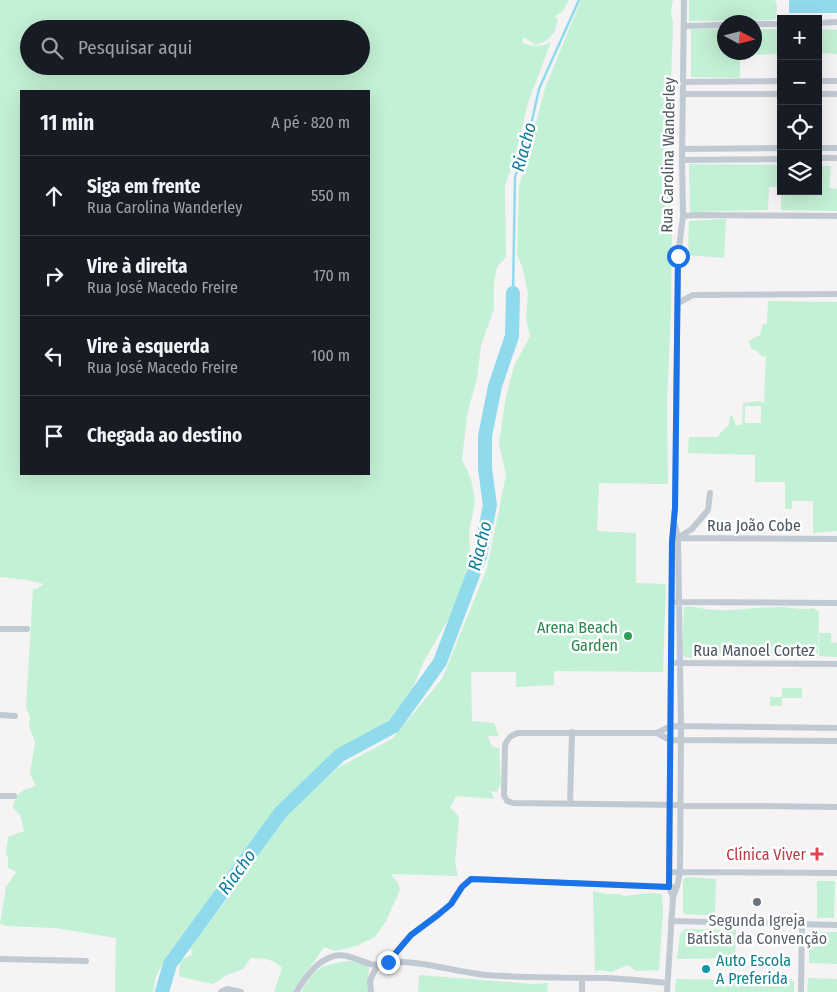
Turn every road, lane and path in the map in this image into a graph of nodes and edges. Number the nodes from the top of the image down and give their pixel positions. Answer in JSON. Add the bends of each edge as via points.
{"nodes":[{"id":1,"x":684,"y":0,"type":"edge"},
{"id":2,"x":837,"y":22,"type":"edge"},
{"id":3,"x":822,"y":23,"type":"edge"},
{"id":4,"x":762,"y":24,"type":"edge"},
{"id":5,"x":777,"y":24,"type":"edge"},
{"id":6,"x":717,"y":25,"type":"edge"},
{"id":7,"x":684,"y":26,"type":"junction"},
{"id":8,"x":777,"y":81,"type":"edge"},
{"id":9,"x":822,"y":81,"type":"edge"},
{"id":10,"x":837,"y":81,"type":"edge"},
{"id":11,"x":683,"y":82,"type":"junction"},
{"id":12,"x":683,"y":94,"type":"junction"},
{"id":13,"x":777,"y":94,"type":"edge"},
{"id":14,"x":822,"y":94,"type":"edge"},
{"id":15,"x":837,"y":94,"type":"edge"},
{"id":16,"x":682,"y":148,"type":"junction"},
{"id":17,"x":777,"y":148,"type":"edge"},
{"id":18,"x":822,"y":148,"type":"edge"},
{"id":19,"x":837,"y":148,"type":"edge"},
{"id":20,"x":777,"y":158,"type":"edge"},
{"id":21,"x":822,"y":158,"type":"edge"},
{"id":22,"x":837,"y":158,"type":"edge"},
{"id":23,"x":682,"y":160,"type":"junction"},
{"id":24,"x":683,"y":216,"type":"junction"},
{"id":25,"x":837,"y":216,"type":"edge"},
{"id":26,"x":837,"y":294,"type":"edge"},
{"id":27,"x":678,"y":303,"type":"junction"},
{"id":28,"x":710,"y":493,"type":"dead end"},
{"id":29,"x":837,"y":539,"type":"edge"},
{"id":30,"x":675,"y":540,"type":"junction"},
{"id":31,"x":675,"y":602,"type":"junction"},
{"id":32,"x":837,"y":603,"type":"edge"},
{"id":33,"x":0,"y":629,"type":"edge"},
{"id":34,"x":27,"y":629,"type":"dead end"},
{"id":35,"x":671,"y":663,"type":"junction"},
{"id":36,"x":679,"y":663,"type":"junction"},
{"id":37,"x":837,"y":664,"type":"edge"},
{"id":38,"x":0,"y":715,"type":"edge"},
{"id":39,"x":15,"y":716,"type":"dead end"},
{"id":40,"x":671,"y":726,"type":"junction"},
{"id":41,"x":681,"y":727,"type":"junction"},
{"id":42,"x":837,"y":728,"type":"edge"},
{"id":43,"x":572,"y":732,"type":"junction"},
{"id":44,"x":657,"y":733,"type":"junction"},
{"id":45,"x":670,"y":740,"type":"junction"},
{"id":46,"x":681,"y":740,"type":"junction"},
{"id":47,"x":837,"y":741,"type":"edge"},
{"id":48,"x":0,"y":796,"type":"edge"},
{"id":49,"x":14,"y":796,"type":"dead end"},
{"id":50,"x":570,"y":804,"type":"junction"},
{"id":51,"x":670,"y":806,"type":"junction"},
{"id":52,"x":680,"y":806,"type":"junction"},
{"id":53,"x":837,"y":807,"type":"edge"},
{"id":54,"x":669,"y":872,"type":"junction"},
{"id":55,"x":680,"y":872,"type":"junction"},
{"id":56,"x":837,"y":873,"type":"edge"},
{"id":57,"x":669,"y":887,"type":"junction"},
{"id":58,"x":677,"y":887,"type":"junction"},
{"id":59,"x":673,"y":897,"type":"junction"},
{"id":60,"x":671,"y":921,"type":"junction"},
{"id":61,"x":802,"y":924,"type":"junction"},
{"id":62,"x":837,"y":925,"type":"edge"},
{"id":63,"x":0,"y":960,"type":"edge"},
{"id":64,"x":86,"y":961,"type":"dead end"},
{"id":65,"x":388,"y":962,"type":"junction"},
{"id":66,"x":377,"y":965,"type":"junction"},
{"id":67,"x":582,"y":979,"type":"junction"},
{"id":68,"x":668,"y":983,"type":"junction"},
{"id":69,"x":221,"y":992,"type":"edge"},
{"id":70,"x":241,"y":992,"type":"edge"},
{"id":71,"x":296,"y":992,"type":"edge"},
{"id":72,"x":371,"y":992,"type":"edge"},
{"id":73,"x":582,"y":992,"type":"edge"},
{"id":74,"x":667,"y":992,"type":"edge"},
{"id":75,"x":801,"y":992,"type":"edge"}],
"edges":[{"from":1,"to":7,"type":"street","name":"Rua Carolina Wanderley"},
{"from":2,"to":3,"type":"street"},
{"from":4,"to":5,"type":"street"},
{"from":6,"to":7,"type":"street"},
{"from":7,"to":11,"type":"street","name":"Rua Carolina Wanderley"},
{"from":8,"to":11,"type":"street"},
{"from":9,"to":10,"type":"street"},
{"from":11,"to":12,"type":"street","name":"Rua Carolina Wanderley"},
{"from":12,"to":13,"type":"street"},
{"from":12,"to":16,"type":"street","name":"Rua Carolina Wanderley"},
{"from":14,"to":15,"type":"street"},
{"from":16,"to":17,"type":"street"},
{"from":16,"to":23,"type":"street","name":"Rua Carolina Wanderley"},
{"from":18,"to":19,"type":"street"},
{"from":20,"to":23,"type":"street"},
{"from":21,"to":22,"type":"street"},
{"from":23,"to":24,"type":"street","name":"Rua Carolina Wanderley"},
{"from":24,"to":25,"type":"street"},
{"from":24,"to":27,"type":"street","name":"Rua Carolina Wanderley","via":[[678,256]]},
{"from":26,"to":27,"type":"street","via":[[693,295]]},
{"from":27,"to":30,"type":"street","name":"Rua Carolina Wanderley"},
{"from":28,"to":30,"type":"street","via":[[708,510],[692,529]]},
{"from":29,"to":30,"type":"street","name":"Rua João Cobe"},
{"from":30,"to":31,"type":"street","name":"Rua Carolina Wanderley"},
{"from":31,"to":32,"type":"street"},
{"from":31,"to":35,"type":"street","name":"Rua Carolina Wanderley"},
{"from":31,"to":36,"type":"street","name":"Rua Carolina Wanderley"},
{"from":33,"to":34,"type":"street"},
{"from":35,"to":36,"type":"street","name":"Rua Manoel Cortez"},
{"from":35,"to":40,"type":"street","name":"Rua Carolina Wanderley"},
{"from":36,"to":37,"type":"street","name":"Rua Manoel Cortez"},
{"from":36,"to":41,"type":"street","name":"Rua Carolina Wanderley"},
{"from":38,"to":39,"type":"street"},
{"from":40,"to":41,"type":"street"},
{"from":40,"to":44,"type":"street"},
{"from":40,"to":45,"type":"street","name":"Rua Carolina Wanderley"},
{"from":41,"to":42,"type":"street"},
{"from":41,"to":46,"type":"street","name":"Rua Carolina Wanderley"},
{"from":43,"to":44,"type":"street"},
{"from":43,"to":50,"type":"street"},
{"from":43,"to":50,"type":"street","via":[[524,732],[512,735],[505,745],[504,795],[507,801],[513,804]]},
{"from":44,"to":45,"type":"street"},
{"from":45,"to":46,"type":"street"},
{"from":45,"to":51,"type":"street","name":"Rua Carolina Wanderley"},
{"from":46,"to":47,"type":"street"},
{"from":46,"to":52,"type":"street","name":"Rua Carolina Wanderley"},
{"from":48,"to":49,"type":"street"},
{"from":50,"to":51,"type":"street"},
{"from":51,"to":52,"type":"street"},
{"from":51,"to":54,"type":"street","name":"Rua Carolina Wanderley"},
{"from":52,"to":53,"type":"street"},
{"from":52,"to":55,"type":"street","name":"Rua Carolina Wanderley"},
{"from":54,"to":55,"type":"street"},
{"from":54,"to":57,"type":"street","name":"Rua Carolina Wanderley"},
{"from":55,"to":56,"type":"street"},
{"from":55,"to":58,"type":"street","name":"Rua Carolina Wanderley"},
{"from":57,"to":58,"type":"street"},
{"from":57,"to":59,"type":"street"},
{"from":57,"to":65,"type":"street","via":[[471,879],[451,904],[411,935]]},
{"from":58,"to":59,"type":"street","name":"Rua Carolina Wanderley"},
{"from":59,"to":60,"type":"street"},
{"from":60,"to":61,"type":"street"},
{"from":60,"to":68,"type":"street"},
{"from":61,"to":62,"type":"street"},
{"from":61,"to":75,"type":"street"},
{"from":63,"to":64,"type":"street"},
{"from":65,"to":66,"type":"street"},
{"from":65,"to":67,"type":"street","via":[[432,965],[485,975]]},
{"from":66,"to":71,"type":"street","via":[[353,957],[334,956],[321,962],[305,977]]},
{"from":66,"to":72,"type":"street","via":[[370,980]]},
{"from":67,"to":68,"type":"street"},
{"from":67,"to":73,"type":"street"},
{"from":68,"to":74,"type":"street"},
{"from":69,"to":70,"type":"street","via":[[227,989]]}]}
